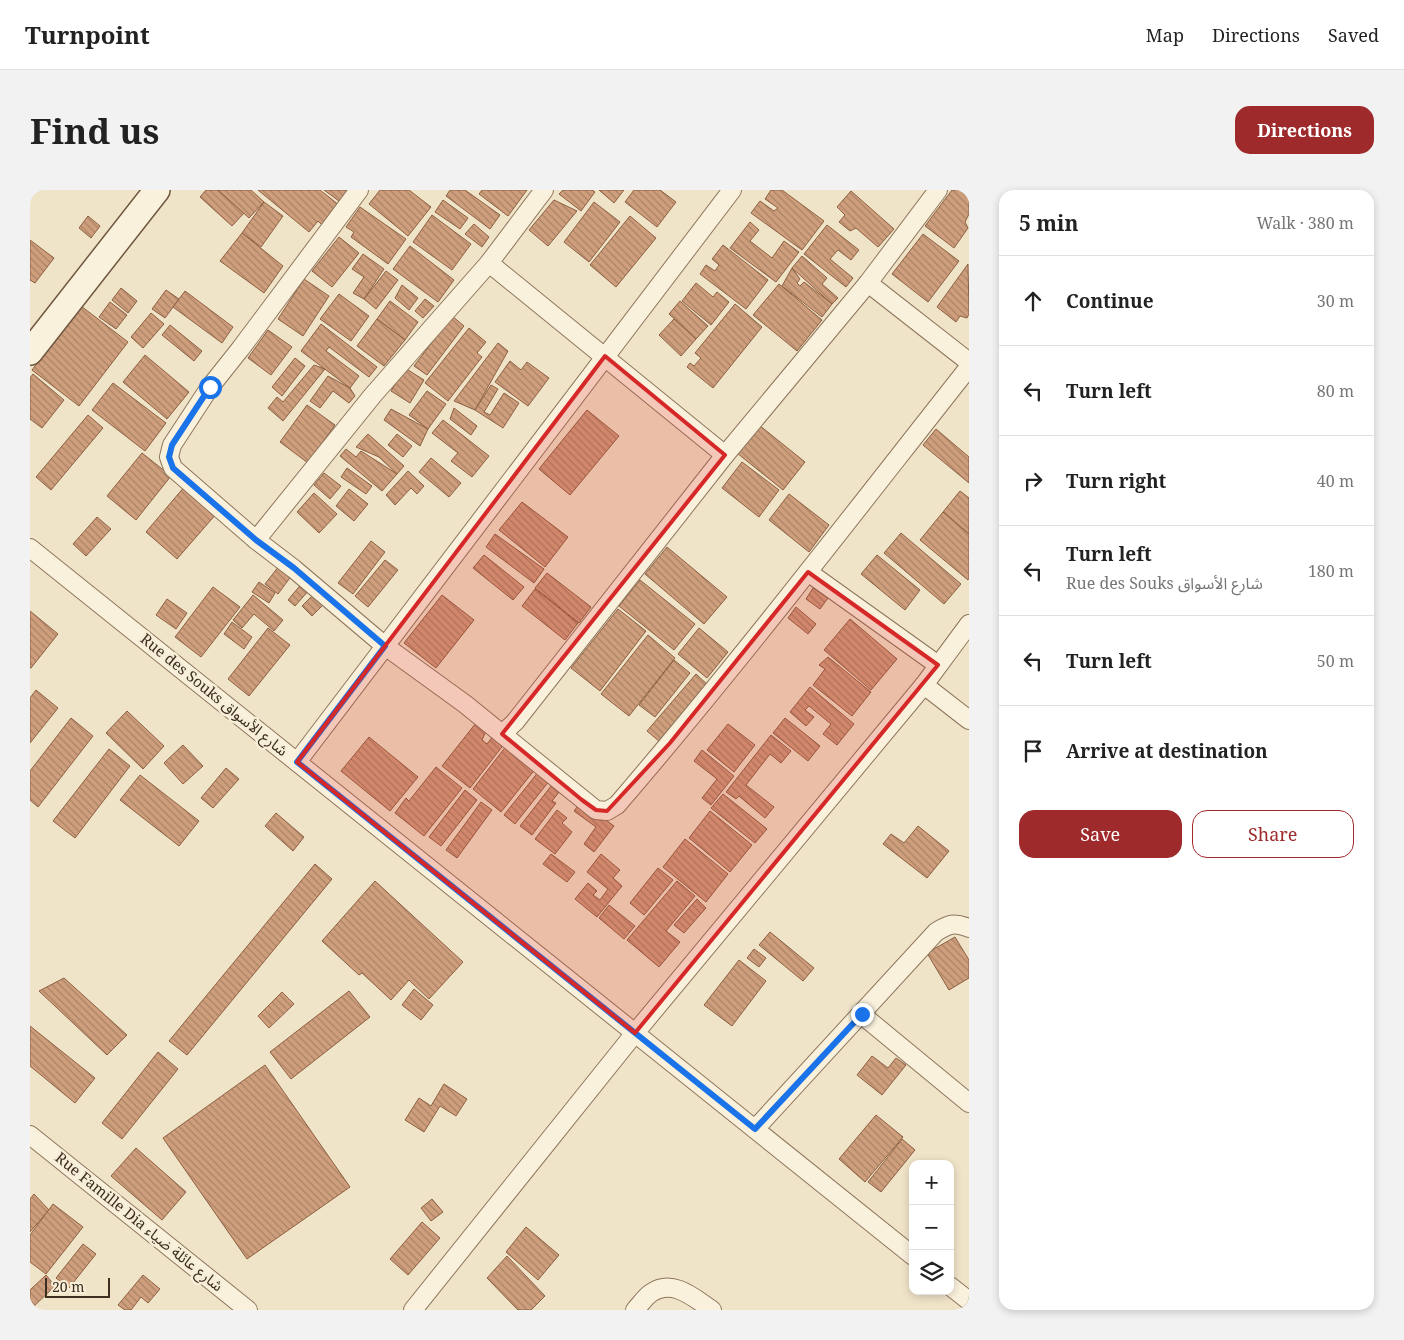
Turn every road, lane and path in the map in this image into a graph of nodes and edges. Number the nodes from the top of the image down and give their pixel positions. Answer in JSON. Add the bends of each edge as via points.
{"nodes":[{"id":1,"x":157,"y":190,"type":"edge"},
{"id":2,"x":359,"y":190,"type":"edge"},
{"id":3,"x":544,"y":190,"type":"edge"},
{"id":4,"x":732,"y":190,"type":"edge"},
{"id":5,"x":938,"y":190,"type":"edge"},
{"id":6,"x":489,"y":263,"type":"junction"},
{"id":7,"x":868,"y":283,"type":"junction"},
{"id":8,"x":30,"y":352,"type":"edge"},
{"id":9,"x":605,"y":356,"type":"junction"},
{"id":10,"x":969,"y":362,"type":"edge"},
{"id":11,"x":969,"y":367,"type":"edge"},
{"id":12,"x":725,"y":455,"type":"junction"},
{"id":13,"x":256,"y":540,"type":"junction"},
{"id":14,"x":30,"y":548,"type":"edge"},
{"id":15,"x":808,"y":572,"type":"junction"},
{"id":16,"x":969,"y":624,"type":"edge"},
{"id":17,"x":385,"y":646,"type":"junction"},
{"id":18,"x":938,"y":665,"type":"junction"},
{"id":19,"x":924,"y":685,"type":"junction"},
{"id":20,"x":969,"y":720,"type":"edge"},
{"id":21,"x":502,"y":734,"type":"junction"},
{"id":22,"x":297,"y":762,"type":"junction"},
{"id":23,"x":969,"y":928,"type":"edge"},
{"id":24,"x":862,"y":1014,"type":"junction"},
{"id":25,"x":635,"y":1033,"type":"junction"},
{"id":26,"x":969,"y":1102,"type":"edge"},
{"id":27,"x":755,"y":1129,"type":"junction"},
{"id":28,"x":30,"y":1135,"type":"edge"},
{"id":29,"x":909,"y":1253,"type":"edge"},
{"id":30,"x":954,"y":1289,"type":"edge"},
{"id":31,"x":969,"y":1301,"type":"edge"},
{"id":32,"x":248,"y":1310,"type":"edge"},
{"id":33,"x":413,"y":1310,"type":"edge"},
{"id":34,"x":635,"y":1310,"type":"edge"},
{"id":35,"x":712,"y":1310,"type":"edge"}],
"edges":[{"from":1,"to":8,"type":"street"},
{"from":2,"to":13,"type":"street","via":[[210,387],[172,445],[169,457],[173,468]]},
{"from":3,"to":6,"type":"street"},
{"from":4,"to":9,"type":"street"},
{"from":5,"to":7,"type":"street"},
{"from":6,"to":9,"type":"street"},
{"from":6,"to":13,"type":"street","via":[[373,395]]},
{"from":7,"to":10,"type":"street"},
{"from":7,"to":12,"type":"street"},
{"from":9,"to":12,"type":"street"},
{"from":9,"to":17,"type":"street"},
{"from":11,"to":15,"type":"street"},
{"from":12,"to":21,"type":"street","via":[[515,722]]},
{"from":13,"to":17,"type":"street"},
{"from":14,"to":22,"type":"street","name":"Rue des Souks شارع الأسواق"},
{"from":15,"to":18,"type":"street"},
{"from":15,"to":21,"type":"street","via":[[670,742],[617,805],[607,811],[596,810],[582,800]]},
{"from":16,"to":18,"type":"street"},
{"from":17,"to":21,"type":"street"},
{"from":17,"to":22,"type":"street"},
{"from":18,"to":19,"type":"street"},
{"from":19,"to":20,"type":"street"},
{"from":19,"to":25,"type":"street"},
{"from":22,"to":25,"type":"street","name":"Rue des Souks شارع الأسواق"},
{"from":23,"to":24,"type":"street","via":[[948,925],[936,932]]},
{"from":24,"to":26,"type":"street"},
{"from":24,"to":27,"type":"street"},
{"from":25,"to":27,"type":"street","name":"Rue des Souks شارع الأسواق"},
{"from":25,"to":33,"type":"street"},
{"from":27,"to":29,"type":"street","name":"Rue des Souks شارع الأسواق"},
{"from":28,"to":32,"type":"street","name":"Rue Famille Dia شارع عائلة ضياء"},
{"from":30,"to":31,"type":"street"},
{"from":34,"to":35,"type":"street","via":[[650,1293],[670,1288],[682,1290]]}]}
